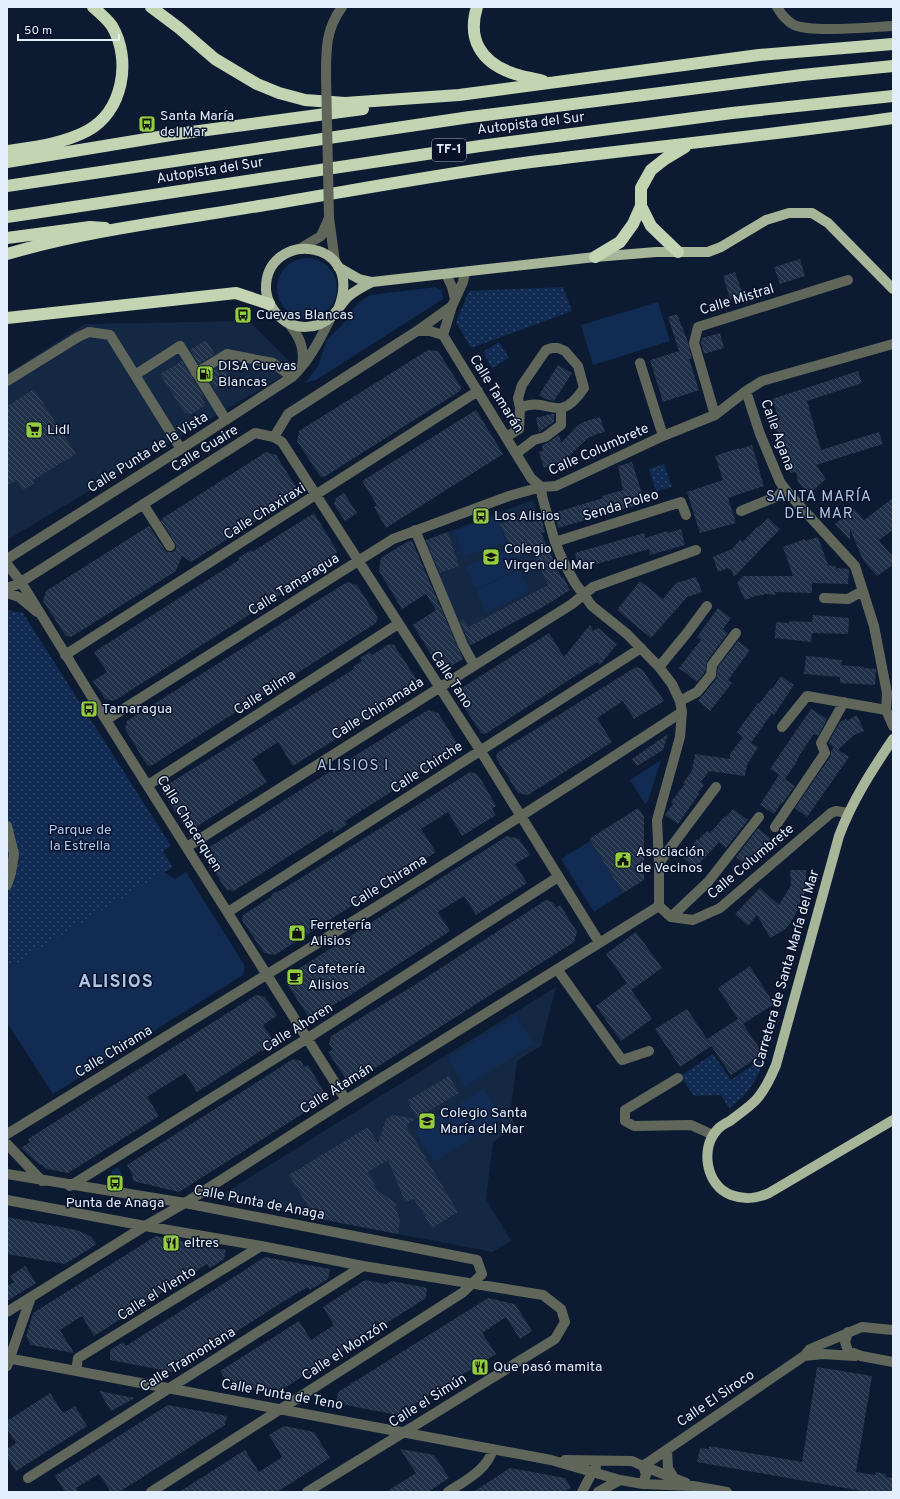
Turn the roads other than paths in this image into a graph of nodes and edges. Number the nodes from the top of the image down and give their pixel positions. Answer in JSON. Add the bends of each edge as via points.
{"nodes":[{"id":1,"x":93,"y":7,"type":"edge"},
{"id":2,"x":151,"y":7,"type":"edge"},
{"id":3,"x":342,"y":7,"type":"edge"},
{"id":4,"x":477,"y":7,"type":"edge"},
{"id":5,"x":777,"y":7,"type":"edge"},
{"id":6,"x":893,"y":26,"type":"edge"},
{"id":7,"x":893,"y":44,"type":"edge"},
{"id":8,"x":893,"y":66,"type":"edge"},
{"id":9,"x":548,"y":82,"type":"junction"},
{"id":10,"x":893,"y":96,"type":"edge"},
{"id":11,"x":386,"y":101,"type":"junction"},
{"id":12,"x":893,"y":118,"type":"edge"},
{"id":13,"x":694,"y":144,"type":"junction"},
{"id":14,"x":7,"y":151,"type":"edge"},
{"id":15,"x":7,"y":162,"type":"edge"},
{"id":16,"x":7,"y":186,"type":"edge"},
{"id":17,"x":641,"y":206,"type":"junction"},
{"id":18,"x":7,"y":217,"type":"edge"},
{"id":19,"x":329,"y":218,"type":"junction"},
{"id":20,"x":121,"y":229,"type":"junction"},
{"id":21,"x":7,"y":238,"type":"edge"},
{"id":22,"x":301,"y":248,"type":"junction"},
{"id":23,"x":678,"y":252,"type":"junction"},
{"id":24,"x":7,"y":254,"type":"edge"},
{"id":25,"x":595,"y":257,"type":"junction"},
{"id":26,"x":336,"y":264,"type":"junction"},
{"id":27,"x":465,"y":272,"type":"junction"},
{"id":28,"x":446,"y":274,"type":"junction"},
{"id":29,"x":848,"y":280,"type":"dead end"},
{"id":30,"x":372,"y":282,"type":"junction"},
{"id":31,"x":893,"y":289,"type":"edge"},
{"id":32,"x":454,"y":303,"type":"junction"},
{"id":33,"x":269,"y":304,"type":"junction"},
{"id":34,"x":339,"y":308,"type":"junction"},
{"id":35,"x":331,"y":317,"type":"junction"},
{"id":36,"x":7,"y":318,"type":"edge"},
{"id":37,"x":289,"y":324,"type":"junction"},
{"id":38,"x":418,"y":331,"type":"junction"},
{"id":39,"x":443,"y":336,"type":"junction"},
{"id":40,"x":893,"y":344,"type":"edge"},
{"id":41,"x":640,"y":363,"type":"dead end"},
{"id":42,"x":302,"y":368,"type":"junction"},
{"id":43,"x":196,"y":373,"type":"junction"},
{"id":44,"x":135,"y":375,"type":"junction"},
{"id":45,"x":292,"y":377,"type":"junction"},
{"id":46,"x":7,"y":381,"type":"edge"},
{"id":47,"x":478,"y":391,"type":"junction"},
{"id":48,"x":746,"y":391,"type":"junction"},
{"id":49,"x":520,"y":408,"type":"junction"},
{"id":50,"x":561,"y":409,"type":"junction"},
{"id":51,"x":715,"y":415,"type":"junction"},
{"id":52,"x":226,"y":420,"type":"junction"},
{"id":53,"x":663,"y":436,"type":"junction"},
{"id":54,"x":274,"y":437,"type":"junction"},
{"id":55,"x":506,"y":437,"type":"junction"},
{"id":56,"x":181,"y":449,"type":"junction"},
{"id":57,"x":517,"y":454,"type":"junction"},
{"id":58,"x":531,"y":478,"type":"junction"},
{"id":59,"x":541,"y":487,"type":"junction"},
{"id":60,"x":784,"y":489,"type":"junction"},
{"id":61,"x":317,"y":495,"type":"junction"},
{"id":62,"x":509,"y":496,"type":"junction"},
{"id":63,"x":143,"y":504,"type":"junction"},
{"id":64,"x":741,"y":512,"type":"dead end"},
{"id":65,"x":686,"y":515,"type":"dead end"},
{"id":66,"x":415,"y":530,"type":"junction"},
{"id":67,"x":555,"y":542,"type":"junction"},
{"id":68,"x":170,"y":546,"type":"dead end"},
{"id":69,"x":696,"y":550,"type":"dead end"},
{"id":70,"x":7,"y":559,"type":"edge"},
{"id":71,"x":358,"y":561,"type":"junction"},
{"id":72,"x":7,"y":564,"type":"edge"},
{"id":73,"x":22,"y":582,"type":"junction"},
{"id":74,"x":7,"y":588,"type":"edge"},
{"id":75,"x":863,"y":591,"type":"junction"},
{"id":76,"x":7,"y":593,"type":"edge"},
{"id":77,"x":583,"y":594,"type":"junction"},
{"id":78,"x":824,"y":598,"type":"dead end"},
{"id":79,"x":707,"y":606,"type":"dead end"},
{"id":80,"x":42,"y":615,"type":"junction"},
{"id":81,"x":398,"y":624,"type":"junction"},
{"id":82,"x":736,"y":634,"type":"dead end"},
{"id":83,"x":641,"y":648,"type":"junction"},
{"id":84,"x":65,"y":655,"type":"junction"},
{"id":85,"x":474,"y":665,"type":"junction"},
{"id":86,"x":659,"y":666,"type":"junction"},
{"id":87,"x":438,"y":687,"type":"junction"},
{"id":88,"x":680,"y":701,"type":"junction"},
{"id":89,"x":844,"y":702,"type":"junction"},
{"id":90,"x":886,"y":710,"type":"junction"},
{"id":91,"x":682,"y":712,"type":"junction"},
{"id":92,"x":106,"y":720,"type":"junction"},
{"id":93,"x":893,"y":726,"type":"edge"},
{"id":94,"x":782,"y":727,"type":"dead end"},
{"id":95,"x":893,"y":739,"type":"edge"},
{"id":96,"x":480,"y":750,"type":"junction"},
{"id":97,"x":148,"y":785,"type":"junction"},
{"id":98,"x":716,"y":787,"type":"dead end"},
{"id":99,"x":848,"y":813,"type":"junction"},
{"id":100,"x":521,"y":816,"type":"junction"},
{"id":101,"x":759,"y":817,"type":"dead end"},
{"id":102,"x":7,"y":826,"type":"edge"},
{"id":103,"x":775,"y":827,"type":"dead end"},
{"id":104,"x":187,"y":847,"type":"junction"},
{"id":105,"x":659,"y":863,"type":"junction"},
{"id":106,"x":558,"y":877,"type":"junction"},
{"id":107,"x":7,"y":885,"type":"edge"},
{"id":108,"x":659,"y":906,"type":"junction"},
{"id":109,"x":228,"y":912,"type":"junction"},
{"id":110,"x":671,"y":917,"type":"junction"},
{"id":111,"x":599,"y":942,"type":"junction"},
{"id":112,"x":557,"y":969,"type":"junction"},
{"id":113,"x":268,"y":974,"type":"junction"},
{"id":114,"x":308,"y":1038,"type":"junction"},
{"id":115,"x":649,"y":1051,"type":"dead end"},
{"id":116,"x":678,"y":1078,"type":"dead end"},
{"id":117,"x":346,"y":1100,"type":"junction"},
{"id":118,"x":893,"y":1120,"type":"edge"},
{"id":119,"x":7,"y":1134,"type":"edge"},
{"id":120,"x":713,"y":1135,"type":"junction"},
{"id":121,"x":7,"y":1144,"type":"edge"},
{"id":122,"x":7,"y":1174,"type":"edge"},
{"id":123,"x":42,"y":1181,"type":"junction"},
{"id":124,"x":70,"y":1186,"type":"junction"},
{"id":125,"x":7,"y":1200,"type":"edge"},
{"id":126,"x":185,"y":1203,"type":"junction"},
{"id":127,"x":145,"y":1226,"type":"junction"},
{"id":128,"x":261,"y":1246,"type":"junction"},
{"id":129,"x":363,"y":1266,"type":"junction"},
{"id":130,"x":472,"y":1283,"type":"junction"},
{"id":131,"x":31,"y":1297,"type":"junction"},
{"id":132,"x":7,"y":1312,"type":"edge"},
{"id":133,"x":893,"y":1330,"type":"edge"},
{"id":134,"x":848,"y":1332,"type":"junction"},
{"id":135,"x":804,"y":1356,"type":"junction"},
{"id":136,"x":861,"y":1356,"type":"junction"},
{"id":137,"x":8,"y":1361,"type":"edge"},
{"id":138,"x":893,"y":1362,"type":"edge"},
{"id":139,"x":76,"y":1371,"type":"junction"},
{"id":140,"x":168,"y":1389,"type":"junction"},
{"id":141,"x":281,"y":1409,"type":"junction"},
{"id":142,"x":404,"y":1432,"type":"junction"},
{"id":143,"x":494,"y":1449,"type":"junction"},
{"id":144,"x":666,"y":1450,"type":"junction"},
{"id":145,"x":551,"y":1460,"type":"junction"},
{"id":146,"x":622,"y":1461,"type":"junction"},
{"id":147,"x":643,"y":1466,"type":"junction"},
{"id":148,"x":593,"y":1471,"type":"junction"},
{"id":149,"x":28,"y":1478,"type":"dead end"},
{"id":150,"x":674,"y":1478,"type":"junction"},
{"id":151,"x":620,"y":1480,"type":"junction"},
{"id":152,"x":643,"y":1484,"type":"junction"},
{"id":153,"x":693,"y":1486,"type":"junction"},
{"id":154,"x":151,"y":1492,"type":"edge"},
{"id":155,"x":307,"y":1492,"type":"edge"},
{"id":156,"x":448,"y":1492,"type":"edge"},
{"id":157,"x":582,"y":1492,"type":"edge"},
{"id":158,"x":598,"y":1492,"type":"edge"},
{"id":159,"x":727,"y":1492,"type":"edge"}],
"edges":[{"from":1,"to":14,"type":"highway","via":[[112,26],[120,43],[123,71],[121,85],[110,110],[88,131],[64,141]]},
{"from":2,"to":11,"type":"highway","via":[[215,59],[257,84],[279,93],[324,102]]},
{"from":3,"to":19,"type":"street","bridge":true,"via":[[328,33],[326,45]]},
{"from":4,"to":9,"type":"highway","via":[[474,33],[477,46],[483,54],[513,74]]},
{"from":5,"to":6,"type":"street","via":[[794,25],[810,29]]},
{"from":7,"to":9,"type":"highway","via":[[759,55]]},
{"from":8,"to":16,"type":"highway","name":"Autopista del Sur","number":"TF-1","via":[[470,117]]},
{"from":9,"to":11,"type":"highway","via":[[460,95]]},
{"from":10,"to":18,"type":"highway","name":"Autopista del Sur","number":"TF-1","via":[[732,113],[480,146]]},
{"from":11,"to":15,"type":"highway","via":[[374,107],[358,110],[177,134]]},
{"from":12,"to":13,"type":"highway"},
{"from":13,"to":17,"type":"highway","via":[[671,155],[651,170],[642,188]]},
{"from":13,"to":20,"type":"highway","via":[[443,174]]},
{"from":17,"to":23,"type":"highway","via":[[651,226]]},
{"from":17,"to":25,"type":"highway","via":[[633,224],[620,242]]},
{"from":19,"to":22,"type":"street","via":[[321,236]]},
{"from":19,"to":26,"type":"street"},
{"from":20,"to":21,"type":"highway","via":[[90,226]]},
{"from":20,"to":24,"type":"highway","via":[[34,246]]},
{"from":22,"to":26,"type":"main road","via":[[326,254]]},
{"from":22,"to":33,"type":"main road","via":[[276,260],[266,284]]},
{"from":23,"to":25,"type":"main road"},
{"from":23,"to":31,"type":"main road","via":[[708,252],[766,220],[789,213],[812,213],[828,223]]},
{"from":25,"to":27,"type":"main road"},
{"from":26,"to":30,"type":"main road","via":[[359,280]]},
{"from":26,"to":34,"type":"main road","via":[[342,274],[344,285],[344,295]]},
{"from":27,"to":28,"type":"main road"},
{"from":27,"to":32,"type":"street"},
{"from":28,"to":30,"type":"main road"},
{"from":28,"to":32,"type":"street","via":[[452,287]]},
{"from":29,"to":51,"type":"street","name":"Calle Mistral","via":[[698,327],[694,343]]},
{"from":30,"to":34,"type":"main road","via":[[348,297]]},
{"from":32,"to":38,"type":"street"},
{"from":32,"to":39,"type":"street"},
{"from":33,"to":36,"type":"highway","via":[[236,294]]},
{"from":33,"to":37,"type":"main road","via":[[275,313]]},
{"from":34,"to":35,"type":"main road"},
{"from":35,"to":37,"type":"main road","via":[[309,327]]},
{"from":35,"to":42,"type":"street","name":"Calle Punta de la Vista","via":[[317,346]]},
{"from":37,"to":42,"type":"street","via":[[298,334],[302,344]]},
{"from":38,"to":39,"type":"street","via":[[430,331]]},
{"from":38,"to":54,"type":"street","via":[[288,414]]},
{"from":39,"to":47,"type":"street","name":"Calle Tamarán"},
{"from":40,"to":48,"type":"street","name":"Calle Columbrete","via":[[762,381]]},
{"from":41,"to":53,"type":"street"},
{"from":42,"to":45,"type":"street","name":"Calle Punta de la Vista"},
{"from":43,"to":44,"type":"street","via":[[180,346]]},
{"from":43,"to":45,"type":"street","via":[[227,354],[273,363]]},
{"from":43,"to":52,"type":"street"},
{"from":44,"to":46,"type":"street","via":[[110,335],[89,332]]},
{"from":44,"to":56,"type":"street"},
{"from":45,"to":52,"type":"street","name":"Calle Punta de la Vista"},
{"from":47,"to":55,"type":"street","name":"Calle Tamarán"},
{"from":47,"to":61,"type":"street","name":"Calle Chaxiraxi"},
{"from":48,"to":51,"type":"street","name":"Calle Columbrete"},
{"from":48,"to":60,"type":"street","name":"Calle Agana","via":[[760,434]]},
{"from":49,"to":50,"type":"street","via":[[536,404]]},
{"from":49,"to":50,"type":"street","via":[[518,398],[522,385],[546,350],[558,348],[565,351],[578,366],[584,388],[577,398]]},
{"from":49,"to":55,"type":"street","via":[[519,429]]},
{"from":50,"to":57,"type":"street","via":[[561,425],[545,437],[534,440]]},
{"from":51,"to":53,"type":"street","name":"Calle Columbrete"},
{"from":52,"to":56,"type":"street","name":"Calle Punta de la Vista"},
{"from":53,"to":59,"type":"street","name":"Calle Columbrete","via":[[556,486]]},
{"from":54,"to":61,"type":"street","name":"Calle Tano","via":[[282,442]]},
{"from":54,"to":63,"type":"street","name":"Calle Guaire","via":[[255,433]]},
{"from":55,"to":57,"type":"street","name":"Calle Tamarán"},
{"from":56,"to":70,"type":"street","name":"Calle Punta de la Vista"},
{"from":57,"to":58,"type":"street","name":"Calle Tamarán"},
{"from":58,"to":59,"type":"street","name":"Calle Tamarán"},
{"from":58,"to":62,"type":"street","name":"Calle Tamaragua","via":[[524,487]]},
{"from":59,"to":62,"type":"street","name":"Calle Tamaragua"},
{"from":59,"to":67,"type":"street","name":"Calle Columbrete"},
{"from":60,"to":64,"type":"street","via":[[778,496]]},
{"from":60,"to":75,"type":"street","name":"Calle Agana","via":[[856,566]]},
{"from":61,"to":71,"type":"street","name":"Calle Tano"},
{"from":61,"to":84,"type":"street","name":"Calle Chaxiraxi"},
{"from":62,"to":66,"type":"street","name":"Calle Tamaragua"},
{"from":63,"to":68,"type":"street"},
{"from":63,"to":73,"type":"street","name":"Calle Guaire"},
{"from":65,"to":67,"type":"street","name":"Senda Poleo","via":[[681,502]]},
{"from":66,"to":71,"type":"street","name":"Calle Tamaragua","via":[[392,538]]},
{"from":66,"to":85,"type":"street","via":[[463,645]]},
{"from":67,"to":77,"type":"street","name":"Calle Columbrete"},
{"from":69,"to":77,"type":"street","name":"Calle Chinamada","via":[[593,587]]},
{"from":71,"to":81,"type":"street","name":"Calle Tano"},
{"from":71,"to":92,"type":"street","name":"Calle Tamaragua"},
{"from":72,"to":73,"type":"street","name":"Calle Chacerquen"},
{"from":73,"to":74,"type":"street","name":"Calle Guaire"},
{"from":73,"to":80,"type":"street","name":"Calle Chacerquen"},
{"from":75,"to":78,"type":"street","via":[[848,599]]},
{"from":75,"to":90,"type":"street","name":"Calle Agana","via":[[874,626],[887,693]]},
{"from":76,"to":80,"type":"street","via":[[19,597]]},
{"from":77,"to":83,"type":"street","name":"Calle Columbrete","via":[[592,606],[628,634]]},
{"from":77,"to":85,"type":"street","name":"Calle Chinamada","via":[[572,604]]},
{"from":79,"to":86,"type":"street"},
{"from":80,"to":84,"type":"street","name":"Calle Chacerquen"},
{"from":81,"to":87,"type":"street","name":"Calle Tano"},
{"from":81,"to":97,"type":"street","name":"Calle Bilma"},
{"from":82,"to":88,"type":"street","via":[[712,665],[711,675],[697,692]]},
{"from":83,"to":86,"type":"street","name":"Calle Columbrete"},
{"from":83,"to":96,"type":"street","name":"Calle Chirche"},
{"from":84,"to":92,"type":"street","name":"Calle Chacerquen"},
{"from":85,"to":87,"type":"street","name":"Calle Chinamada"},
{"from":86,"to":88,"type":"street","name":"Calle Columbrete"},
{"from":87,"to":96,"type":"street","name":"Calle Tano"},
{"from":87,"to":104,"type":"street","name":"Calle Chinamada"},
{"from":88,"to":91,"type":"street","name":"Calle Columbrete"},
{"from":89,"to":90,"type":"street"},
{"from":89,"to":94,"type":"street","via":[[807,696]]},
{"from":89,"to":103,"type":"street","via":[[821,743],[825,753]]},
{"from":90,"to":93,"type":"street"},
{"from":91,"to":100,"type":"street","name":"Calle Chirama"},
{"from":91,"to":105,"type":"street","name":"Calle Columbrete","via":[[680,737],[657,820]]},
{"from":92,"to":97,"type":"street","name":"Calle Chacerquen"},
{"from":95,"to":99,"type":"main road","name":"Carretera de Santa María del Mar"},
{"from":96,"to":100,"type":"street","name":"Calle Tano"},
{"from":96,"to":109,"type":"street","name":"Calle Chirche"},
{"from":97,"to":104,"type":"street","name":"Calle Chacerquen"},
{"from":98,"to":105,"type":"street"},
{"from":99,"to":110,"type":"street","name":"Calle Columbrete","via":[[831,813],[720,908],[693,920]]},
{"from":99,"to":120,"type":"main road","name":"Carretera de Santa María del Mar","via":[[839,836],[776,1065],[757,1099],[717,1129]]},
{"from":100,"to":106,"type":"street","name":"Calle Tano"},
{"from":100,"to":113,"type":"street","name":"Calle Chirama"},
{"from":101,"to":110,"type":"street","via":[[708,882]]},
{"from":102,"to":107,"type":"street","via":[[14,854]]},
{"from":104,"to":109,"type":"street","name":"Calle Chacerquen"},
{"from":105,"to":108,"type":"street","name":"Calle Columbrete"},
{"from":106,"to":111,"type":"street","name":"Calle Tano"},
{"from":106,"to":114,"type":"street","name":"Calle Ahoren"},
{"from":108,"to":110,"type":"street"},
{"from":108,"to":111,"type":"street","name":"Calle Atamán"},
{"from":109,"to":113,"type":"street","name":"Calle Chacerquen"},
{"from":111,"to":112,"type":"street","name":"Calle Atamán"},
{"from":112,"to":115,"type":"street","via":[[622,1060]]},
{"from":112,"to":117,"type":"street","name":"Calle Atamán"},
{"from":113,"to":114,"type":"street","name":"Calle Chacerquen"},
{"from":113,"to":119,"type":"street","name":"Calle Chirama"},
{"from":114,"to":117,"type":"street","name":"Calle Chacerquen"},
{"from":114,"to":124,"type":"street","name":"Calle Ahoren"},
{"from":116,"to":120,"type":"street","via":[[625,1110],[625,1121],[634,1126],[691,1125]]},
{"from":117,"to":126,"type":"street","name":"Calle Atamán"},
{"from":118,"to":120,"type":"main road","via":[[769,1193],[752,1199],[727,1193],[714,1182],[707,1164]]},
{"from":121,"to":123,"type":"street"},
{"from":122,"to":123,"type":"street","name":"Calle Punta de Anaga"},
{"from":123,"to":124,"type":"street","name":"Calle Punta de Anaga"},
{"from":124,"to":126,"type":"street","name":"Calle Punta de Anaga"},
{"from":125,"to":127,"type":"street"},
{"from":126,"to":127,"type":"street","name":"Calle Atamán"},
{"from":126,"to":130,"type":"street","name":"Calle Punta de Anaga","via":[[477,1260],[482,1274]]},
{"from":127,"to":128,"type":"street"},
{"from":127,"to":131,"type":"street","name":"Calle Atamán"},
{"from":128,"to":129,"type":"street"},
{"from":128,"to":139,"type":"street","name":"Calle el Viento","via":[[78,1358]]},
{"from":129,"to":130,"type":"street"},
{"from":129,"to":140,"type":"street","name":"Calle Tramontana"},
{"from":130,"to":141,"type":"street","name":"Calle el Monzón","via":[[462,1293]]},
{"from":130,"to":142,"type":"street","name":"Calle el Simún","via":[[543,1295],[561,1309],[565,1322],[555,1339]]},
{"from":131,"to":132,"type":"street","name":"Calle Atamán"},
{"from":131,"to":137,"type":"street"},
{"from":133,"to":134,"type":"street","via":[[862,1327]]},
{"from":134,"to":135,"type":"street","name":"Calle El Siroco","via":[[810,1349]]},
{"from":134,"to":136,"type":"street","via":[[844,1342],[848,1351]]},
{"from":135,"to":136,"type":"street","name":"Calle El Siroco"},
{"from":135,"to":144,"type":"street","name":"Calle El Siroco"},
{"from":136,"to":138,"type":"street"},
{"from":137,"to":139,"type":"street","name":"Calle Punta de Teno"},
{"from":139,"to":140,"type":"street","name":"Calle Punta de Teno"},
{"from":140,"to":141,"type":"street","name":"Calle Punta de Teno"},
{"from":140,"to":149,"type":"street","name":"Calle Tramontana"},
{"from":141,"to":142,"type":"street","name":"Calle Punta de Teno"},
{"from":141,"to":154,"type":"street","name":"Calle el Monzón"},
{"from":142,"to":143,"type":"street","name":"Calle Punta de Teno"},
{"from":142,"to":155,"type":"street","name":"Calle el Simún"},
{"from":143,"to":145,"type":"street","name":"Calle Punta de Teno"},
{"from":143,"to":156,"type":"street","via":[[491,1458],[479,1471]]},
{"from":144,"to":147,"type":"street","name":"Calle El Siroco"},
{"from":144,"to":150,"type":"street","via":[[668,1468]]},
{"from":145,"to":146,"type":"street","name":"Calle Punta de Teno"},
{"from":145,"to":148,"type":"street","name":"Calle Punta de Teno"},
{"from":146,"to":147,"type":"street","name":"Calle Punta de Teno","via":[[632,1461]]},
{"from":146,"to":148,"type":"street"},
{"from":147,"to":150,"type":"street","name":"Calle Punta de Teno"},
{"from":147,"to":152,"type":"street","via":[[646,1474]]},
{"from":148,"to":151,"type":"street","name":"Calle Punta de Teno"},
{"from":148,"to":157,"type":"street"},
{"from":150,"to":153,"type":"street","name":"Calle Punta de Teno"},
{"from":151,"to":152,"type":"street","name":"Calle Punta de Teno"},
{"from":151,"to":158,"type":"street"},
{"from":152,"to":153,"type":"street","name":"Calle Punta de Teno"},
{"from":153,"to":159,"type":"street","name":"Calle Punta de Teno"}]}
